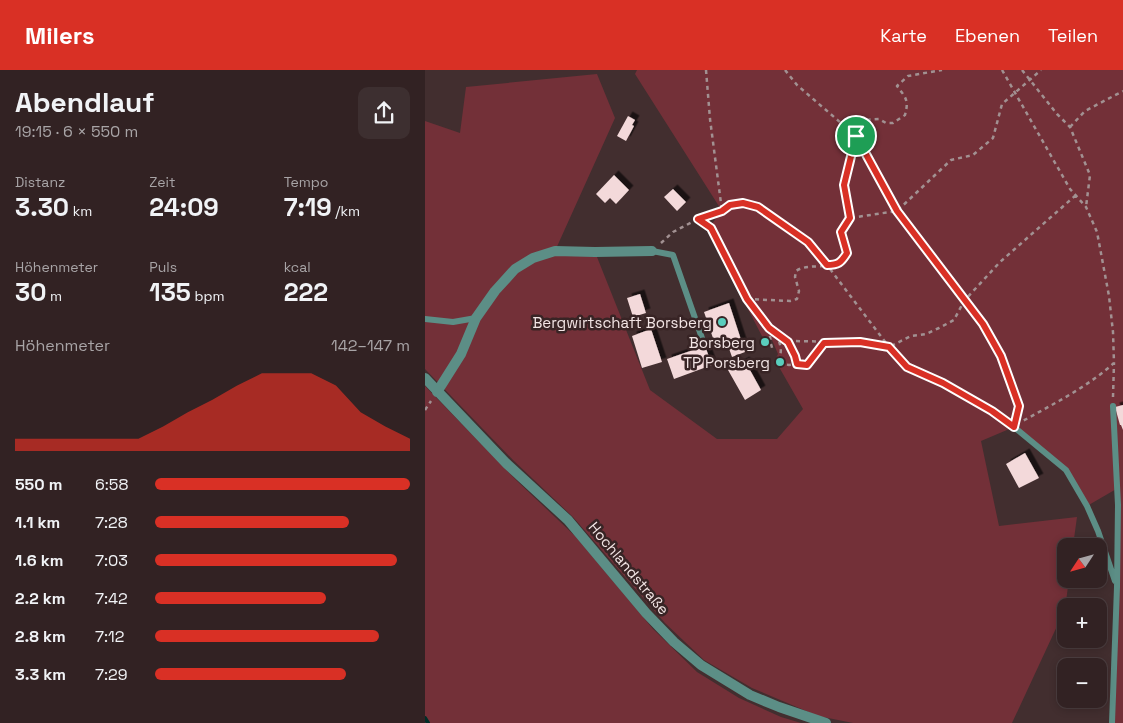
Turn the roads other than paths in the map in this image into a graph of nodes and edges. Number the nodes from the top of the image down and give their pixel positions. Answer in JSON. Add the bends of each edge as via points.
{"nodes":[{"id":1,"x":653,"y":251,"type":"joint"},
{"id":2,"x":476,"y":318,"type":"junction"},
{"id":3,"x":425,"y":319,"type":"edge"},
{"id":4,"x":703,"y":341,"type":"dead end"},
{"id":5,"x":425,"y":378,"type":"edge"},
{"id":6,"x":437,"y":392,"type":"junction"},
{"id":7,"x":1113,"y":406,"type":"road end"},
{"id":8,"x":1014,"y":427,"type":"road end"},
{"id":9,"x":1117,"y":587,"type":"junction"},
{"id":10,"x":826,"y":723,"type":"edge"},
{"id":11,"x":1111,"y":723,"type":"edge"}],
"edges":[{"from":1,"to":2,"type":"street","via":[[555,251],[533,258],[515,269]]},
{"from":1,"to":4,"type":"lane","via":[[673,255]]},
{"from":2,"to":3,"type":"lane","via":[[453,322]]},
{"from":2,"to":6,"type":"street","via":[[461,354]]},
{"from":5,"to":6,"type":"street","name":"Hochlandstraße"},
{"from":6,"to":10,"type":"street","name":"Hochlandstraße","via":[[507,464],[568,520],[674,642],[701,664],[750,694]]},
{"from":7,"to":9,"type":"lane","via":[[1118,505]]},
{"from":8,"to":9,"type":"lane","via":[[1066,470],[1098,531]]},
{"from":9,"to":11,"type":"lane"}]}
